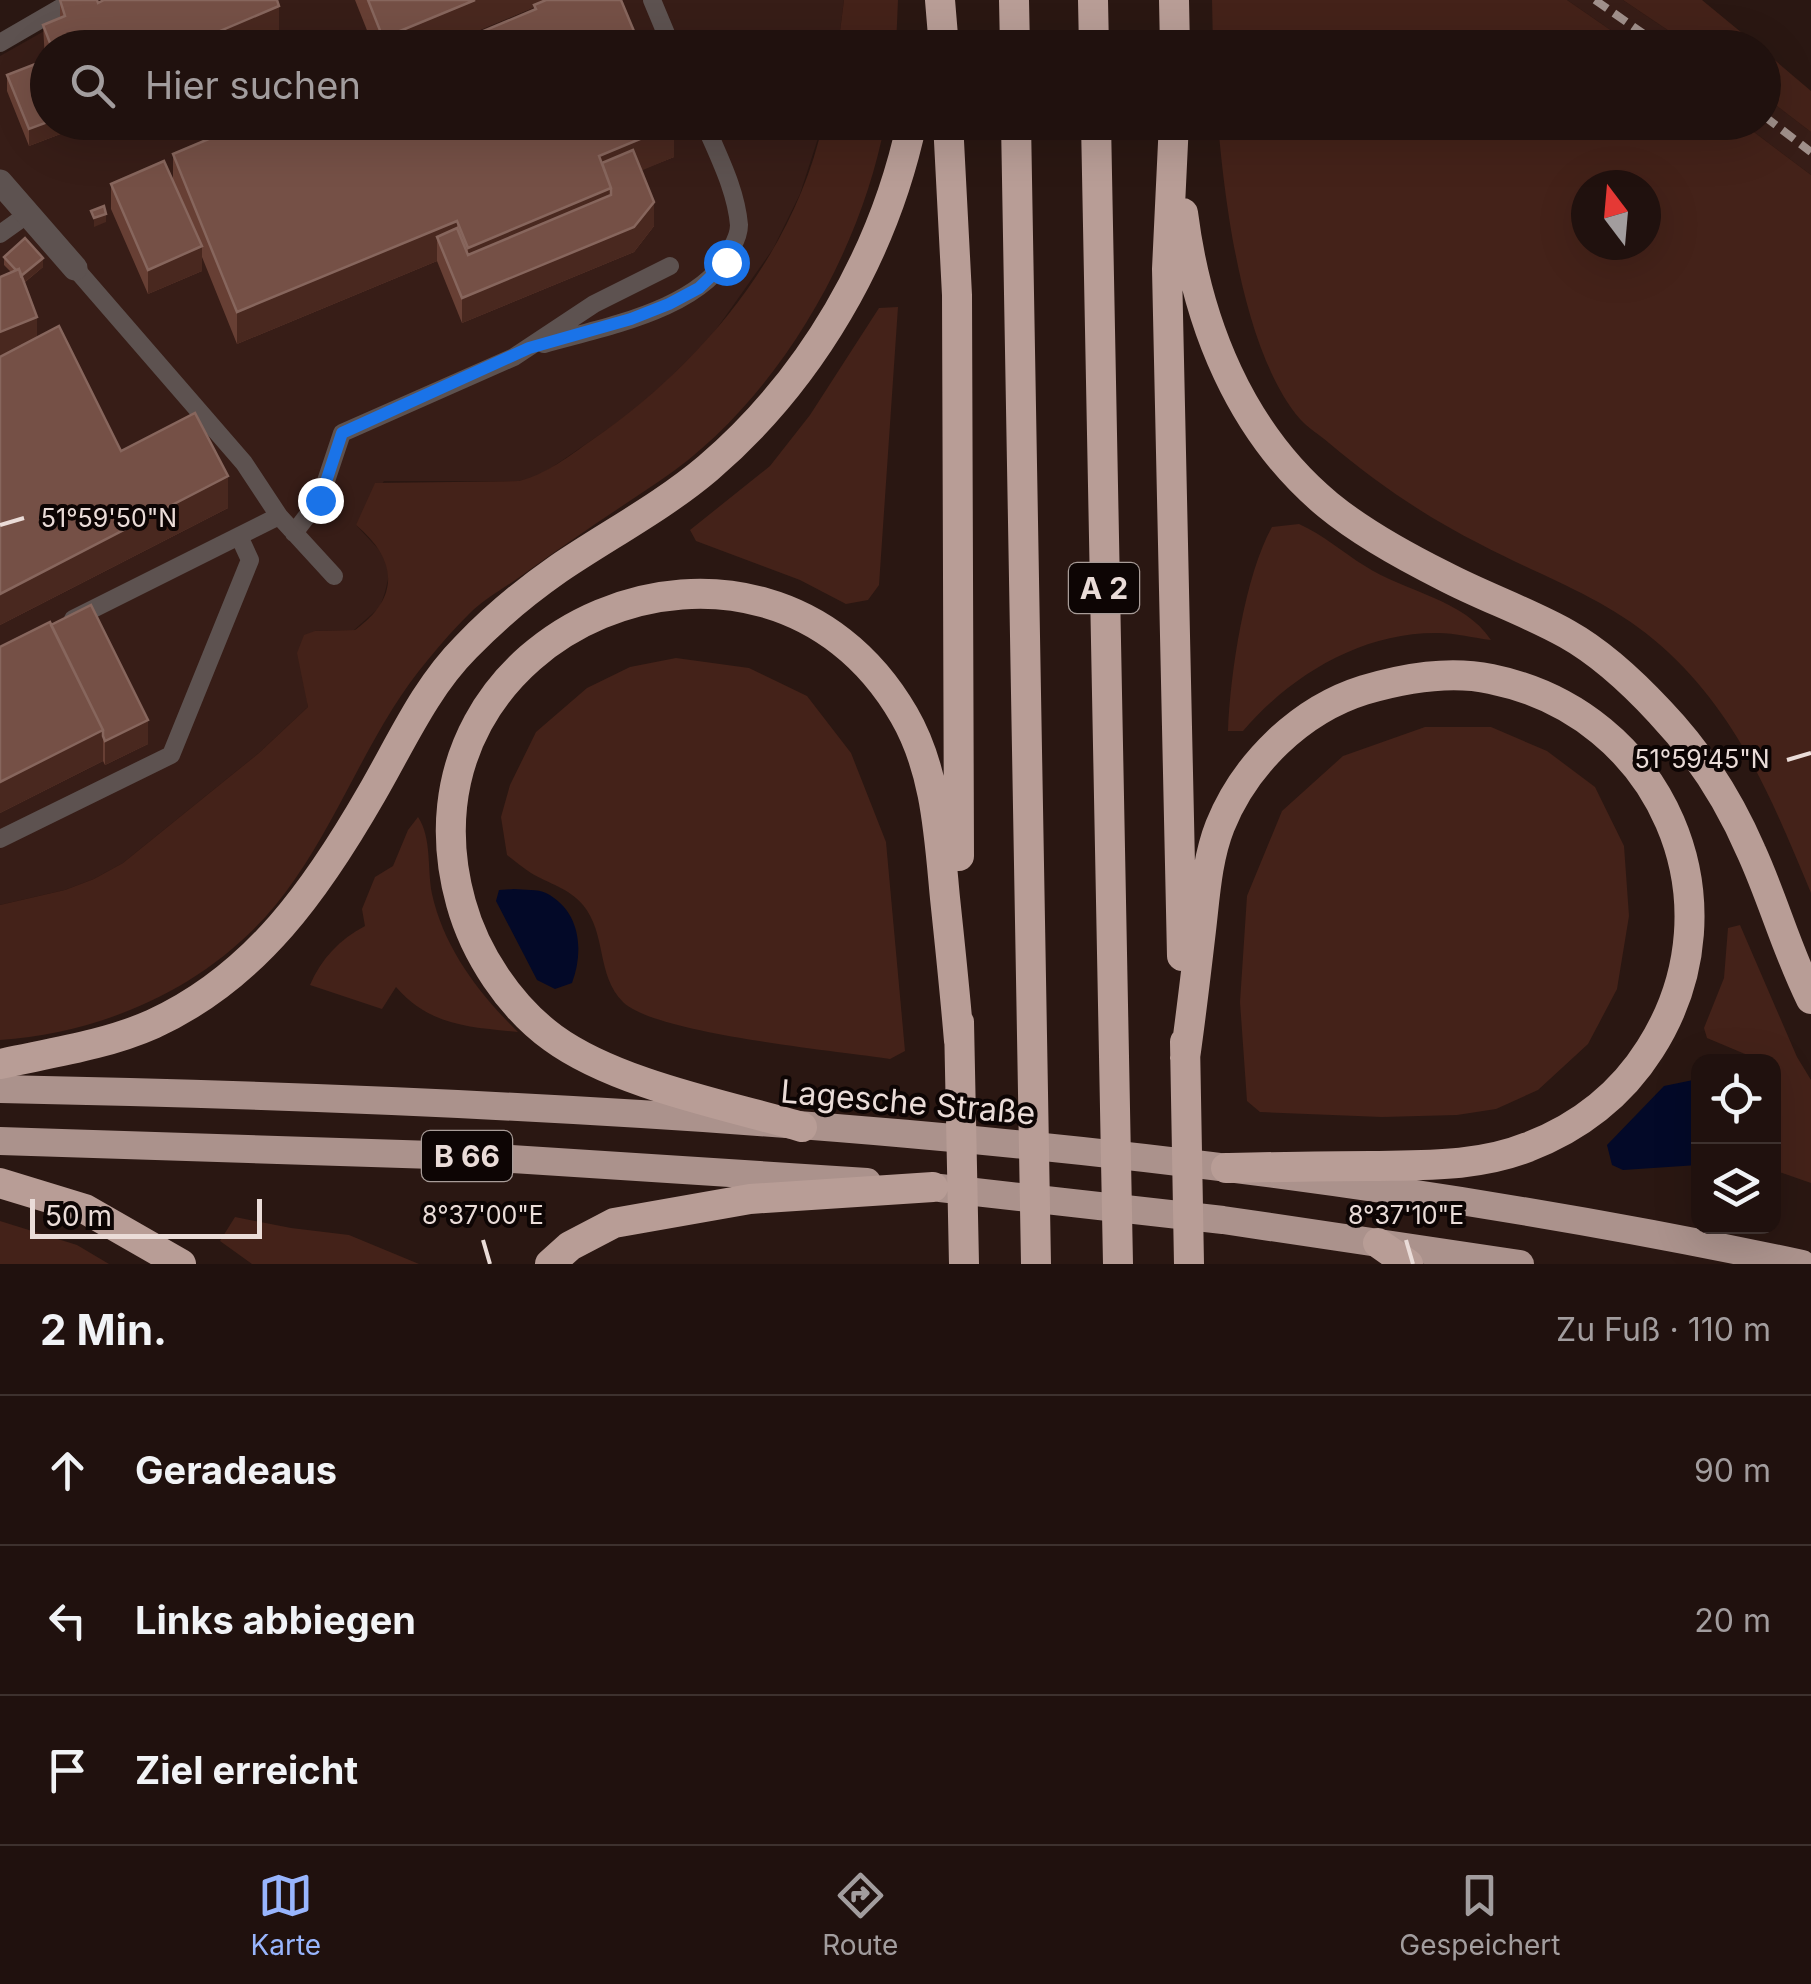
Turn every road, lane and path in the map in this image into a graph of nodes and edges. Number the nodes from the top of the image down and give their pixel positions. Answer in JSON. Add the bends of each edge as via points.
{"nodes":[{"id":1,"x":74,"y":0,"type":"edge"},
{"id":2,"x":652,"y":0,"type":"edge"},
{"id":3,"x":928,"y":0,"type":"edge"},
{"id":4,"x":940,"y":0,"type":"edge"},
{"id":5,"x":1014,"y":0,"type":"edge"},
{"id":6,"x":1094,"y":0,"type":"edge"},
{"id":7,"x":1174,"y":0,"type":"edge"},
{"id":8,"x":664,"y":30,"type":"edge"},
{"id":9,"x":926,"y":30,"type":"edge"},
{"id":10,"x":942,"y":30,"type":"edge"},
{"id":11,"x":1015,"y":30,"type":"edge"},
{"id":12,"x":1094,"y":30,"type":"edge"},
{"id":13,"x":1175,"y":30,"type":"edge"},
{"id":14,"x":0,"y":43,"type":"edge"},
{"id":15,"x":711,"y":140,"type":"edge"},
{"id":16,"x":907,"y":140,"type":"edge"},
{"id":17,"x":949,"y":140,"type":"edge"},
{"id":18,"x":1016,"y":140,"type":"edge"},
{"id":19,"x":1096,"y":140,"type":"edge"},
{"id":20,"x":1174,"y":140,"type":"edge"},
{"id":21,"x":1175,"y":140,"type":"edge"},
{"id":22,"x":0,"y":182,"type":"edge"},
{"id":23,"x":28,"y":214,"type":"junction"},
{"id":24,"x":0,"y":234,"type":"edge"},
{"id":25,"x":670,"y":266,"type":"dead end"},
{"id":26,"x":75,"y":268,"type":"joint"},
{"id":27,"x":529,"y":348,"type":"junction"},
{"id":28,"x":279,"y":516,"type":"junction"},
{"id":29,"x":294,"y":533,"type":"junction"},
{"id":30,"x":238,"y":536,"type":"junction"},
{"id":31,"x":334,"y":576,"type":"dead end"},
{"id":32,"x":51,"y":630,"type":"edge"},
{"id":33,"x":0,"y":840,"type":"edge"},
{"id":34,"x":1811,"y":999,"type":"edge"},
{"id":35,"x":960,"y":1041,"type":"junction"},
{"id":36,"x":1185,"y":1058,"type":"junction"},
{"id":37,"x":0,"y":1064,"type":"edge"},
{"id":38,"x":0,"y":1089,"type":"edge"},
{"id":39,"x":802,"y":1127,"type":"junction"},
{"id":40,"x":0,"y":1141,"type":"edge"},
{"id":41,"x":1226,"y":1168,"type":"junction"},
{"id":42,"x":0,"y":1183,"type":"edge"},
{"id":43,"x":933,"y":1187,"type":"junction"},
{"id":44,"x":1378,"y":1244,"type":"junction"},
{"id":45,"x":180,"y":1264,"type":"edge"},
{"id":46,"x":550,"y":1264,"type":"edge"},
{"id":47,"x":964,"y":1264,"type":"edge"},
{"id":48,"x":1036,"y":1264,"type":"edge"},
{"id":49,"x":1118,"y":1264,"type":"edge"},
{"id":50,"x":1189,"y":1264,"type":"edge"},
{"id":51,"x":1408,"y":1264,"type":"edge"},
{"id":52,"x":1520,"y":1264,"type":"edge"},
{"id":53,"x":1802,"y":1264,"type":"edge"}],
"edges":[{"from":1,"to":14,"type":"lane"},
{"from":2,"to":8,"type":"lane"},
{"from":3,"to":9,"type":"highway"},
{"from":4,"to":10,"type":"highway"},
{"from":5,"to":11,"type":"highway"},
{"from":6,"to":12,"type":"highway"},
{"from":7,"to":13,"type":"highway"},
{"from":15,"to":27,"type":"lane","via":[[740,230],[726,262],[669,304]]},
{"from":16,"to":37,"type":"highway","via":[[866,259],[796,373],[708,468],[556,570],[462,650],[423,702],[338,850],[269,942],[192,1004],[150,1025]]},
{"from":17,"to":35,"type":"highway","via":[[957,295]]},
{"from":18,"to":48,"type":"highway","number":"A 2"},
{"from":19,"to":49,"type":"highway","number":"A 2"},
{"from":20,"to":36,"type":"highway","via":[[1167,289]]},
{"from":21,"to":34,"type":"highway","via":[[1198,292],[1234,389],[1261,431],[1328,505],[1446,578],[1570,636],[1661,713],[1730,806]]},
{"from":22,"to":23,"type":"street"},
{"from":23,"to":24,"type":"lane"},
{"from":23,"to":26,"type":"street"},
{"from":25,"to":27,"type":"lane","via":[[594,304]]},
{"from":26,"to":28,"type":"lane","via":[[244,462]]},
{"from":27,"to":29,"type":"lane","via":[[342,433],[320,500]]},
{"from":28,"to":29,"type":"lane"},
{"from":28,"to":30,"type":"lane"},
{"from":29,"to":31,"type":"lane"},
{"from":30,"to":32,"type":"lane"},
{"from":30,"to":33,"type":"lane","via":[[250,560],[171,754]]},
{"from":35,"to":39,"type":"highway","via":[[936,804],[905,715],[851,649],[781,608],[686,593],[599,612],[560,633],[498,690],[463,759],[452,841],[467,924],[490,969],[552,1038],[626,1074]]},
{"from":35,"to":47,"type":"highway"},
{"from":36,"to":41,"type":"highway","via":[[1208,871],[1220,827],[1242,783],[1304,719],[1346,696],[1395,681],[1488,678],[1568,706],[1603,730],[1659,798],[1686,875],[1688,956],[1663,1028],[1605,1102],[1570,1128],[1525,1148],[1472,1161]]},
{"from":36,"to":50,"type":"highway"},
{"from":38,"to":39,"type":"highway","name":"Lagesche Straße","number":"B 66","via":[[462,1104]]},
{"from":39,"to":41,"type":"highway","name":"Lagesche Straße","number":"B 66"},
{"from":40,"to":43,"type":"highway","number":"B 66","via":[[465,1156]]},
{"from":41,"to":53,"type":"highway","name":"Lagesche Straße","number":"B 66"},
{"from":42,"to":45,"type":"highway","via":[[85,1209]]},
{"from":43,"to":44,"type":"highway","number":"B 66"},
{"from":43,"to":46,"type":"highway","via":[[750,1199],[614,1223]]},
{"from":44,"to":51,"type":"highway"},
{"from":44,"to":52,"type":"highway","number":"B 66"}]}
